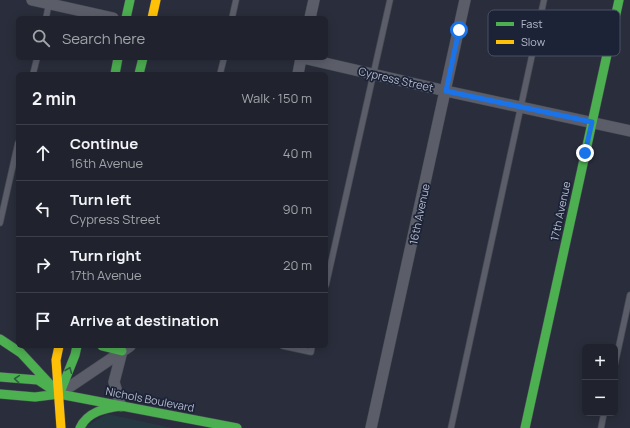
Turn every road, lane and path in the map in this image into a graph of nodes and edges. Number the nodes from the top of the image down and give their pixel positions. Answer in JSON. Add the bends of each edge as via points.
{"nodes":[{"id":1,"x":32,"y":0,"type":"edge"},
{"id":2,"x":130,"y":0,"type":"edge"},
{"id":3,"x":156,"y":0,"type":"edge"},
{"id":4,"x":236,"y":0,"type":"edge"},
{"id":5,"x":314,"y":0,"type":"edge"},
{"id":6,"x":390,"y":0,"type":"edge"},
{"id":7,"x":466,"y":0,"type":"edge"},
{"id":8,"x":544,"y":0,"type":"edge"},
{"id":9,"x":618,"y":0,"type":"edge"},
{"id":10,"x":49,"y":2,"type":"edge"},
{"id":11,"x":542,"y":10,"type":"edge"},
{"id":12,"x":616,"y":10,"type":"edge"},
{"id":13,"x":46,"y":16,"type":"edge"},
{"id":14,"x":105,"y":16,"type":"edge"},
{"id":15,"x":126,"y":16,"type":"edge"},
{"id":16,"x":152,"y":16,"type":"edge"},
{"id":17,"x":232,"y":16,"type":"edge"},
{"id":18,"x":310,"y":16,"type":"edge"},
{"id":19,"x":531,"y":56,"type":"edge"},
{"id":20,"x":606,"y":56,"type":"edge"},
{"id":21,"x":36,"y":60,"type":"edge"},
{"id":22,"x":118,"y":60,"type":"edge"},
{"id":23,"x":142,"y":60,"type":"edge"},
{"id":24,"x":224,"y":60,"type":"edge"},
{"id":25,"x":302,"y":60,"type":"edge"},
{"id":26,"x":311,"y":60,"type":"edge"},
{"id":27,"x":34,"y":72,"type":"edge"},
{"id":28,"x":115,"y":72,"type":"edge"},
{"id":29,"x":140,"y":72,"type":"edge"},
{"id":30,"x":220,"y":72,"type":"edge"},
{"id":31,"x":298,"y":72,"type":"edge"},
{"id":32,"x":374,"y":74,"type":"junction"},
{"id":33,"x":446,"y":91,"type":"junction"},
{"id":34,"x":520,"y":107,"type":"junction"},
{"id":35,"x":592,"y":122,"type":"junction"},
{"id":36,"x":630,"y":131,"type":"edge"},
{"id":37,"x":16,"y":150,"type":"edge"},
{"id":38,"x":3,"y":199,"type":"edge"},
{"id":39,"x":0,"y":223,"type":"edge"},
{"id":40,"x":328,"y":277,"type":"edge"},
{"id":41,"x":630,"y":295,"type":"edge"},
{"id":42,"x":0,"y":339,"type":"edge"},
{"id":43,"x":59,"y":348,"type":"edge"},
{"id":44,"x":77,"y":348,"type":"edge"},
{"id":45,"x":292,"y":348,"type":"edge"},
{"id":46,"x":312,"y":348,"type":"edge"},
{"id":47,"x":126,"y":349,"type":"edge"},
{"id":48,"x":618,"y":350,"type":"edge"},
{"id":49,"x":0,"y":377,"type":"edge"},
{"id":50,"x":0,"y":394,"type":"edge"},
{"id":51,"x":59,"y":394,"type":"junction"},
{"id":52,"x":121,"y":406,"type":"junction"},
{"id":53,"x":603,"y":416,"type":"edge"},
{"id":54,"x":61,"y":428,"type":"edge"},
{"id":55,"x":80,"y":428,"type":"edge"},
{"id":56,"x":237,"y":428,"type":"edge"},
{"id":57,"x":371,"y":428,"type":"edge"},
{"id":58,"x":451,"y":428,"type":"edge"},
{"id":59,"x":525,"y":428,"type":"edge"},
{"id":60,"x":601,"y":428,"type":"edge"}],
"edges":[{"from":1,"to":10,"type":"street"},
{"from":2,"to":15,"type":"main road"},
{"from":3,"to":16,"type":"main road"},
{"from":4,"to":17,"type":"lane"},
{"from":5,"to":18,"type":"street"},
{"from":6,"to":32,"type":"lane"},
{"from":7,"to":33,"type":"street","name":"16th Avenue"},
{"from":8,"to":11,"type":"lane"},
{"from":9,"to":12,"type":"main road","name":"17th Avenue"},
{"from":10,"to":13,"type":"lane"},
{"from":10,"to":14,"type":"street"},
{"from":19,"to":34,"type":"lane"},
{"from":20,"to":35,"type":"main road","name":"17th Avenue"},
{"from":21,"to":27,"type":"lane"},
{"from":22,"to":28,"type":"main road"},
{"from":23,"to":29,"type":"main road"},
{"from":24,"to":30,"type":"lane"},
{"from":25,"to":31,"type":"street"},
{"from":26,"to":32,"type":"street","name":"Cypress Street"},
{"from":32,"to":33,"type":"street","name":"Cypress Street"},
{"from":32,"to":40,"type":"lane"},
{"from":33,"to":34,"type":"street","name":"Cypress Street"},
{"from":33,"to":57,"type":"street","name":"16th Avenue"},
{"from":34,"to":35,"type":"street","name":"Cypress Street"},
{"from":34,"to":58,"type":"lane"},
{"from":35,"to":36,"type":"street","name":"Cypress Street"},
{"from":35,"to":59,"type":"main road","name":"17th Avenue"},
{"from":37,"to":38,"type":"lane"},
{"from":38,"to":39,"type":"lane"},
{"from":41,"to":48,"type":"lane"},
{"from":42,"to":51,"type":"main road","via":[[21,353]]},
{"from":43,"to":51,"type":"main road","via":[[56,360]]},
{"from":51,"to":44,"type":"main road","one_way":true},
{"from":45,"to":46,"type":"lane","via":[[311,352]]},
{"from":47,"to":51,"type":"street"},
{"from":47,"to":52,"type":"street","via":[[114,382]]},
{"from":51,"to":49,"type":"main road","one_way":true,"via":[[38,380]]},
{"from":50,"to":51,"type":"main road","via":[[35,397]]},
{"from":51,"to":52,"type":"main road","name":"Nichols Boulevard"},
{"from":51,"to":54,"type":"main road"},
{"from":52,"to":55,"type":"main road","via":[[97,411],[82,423]]},
{"from":52,"to":56,"type":"main road","name":"Nichols Boulevard"},
{"from":53,"to":60,"type":"lane"}]}
